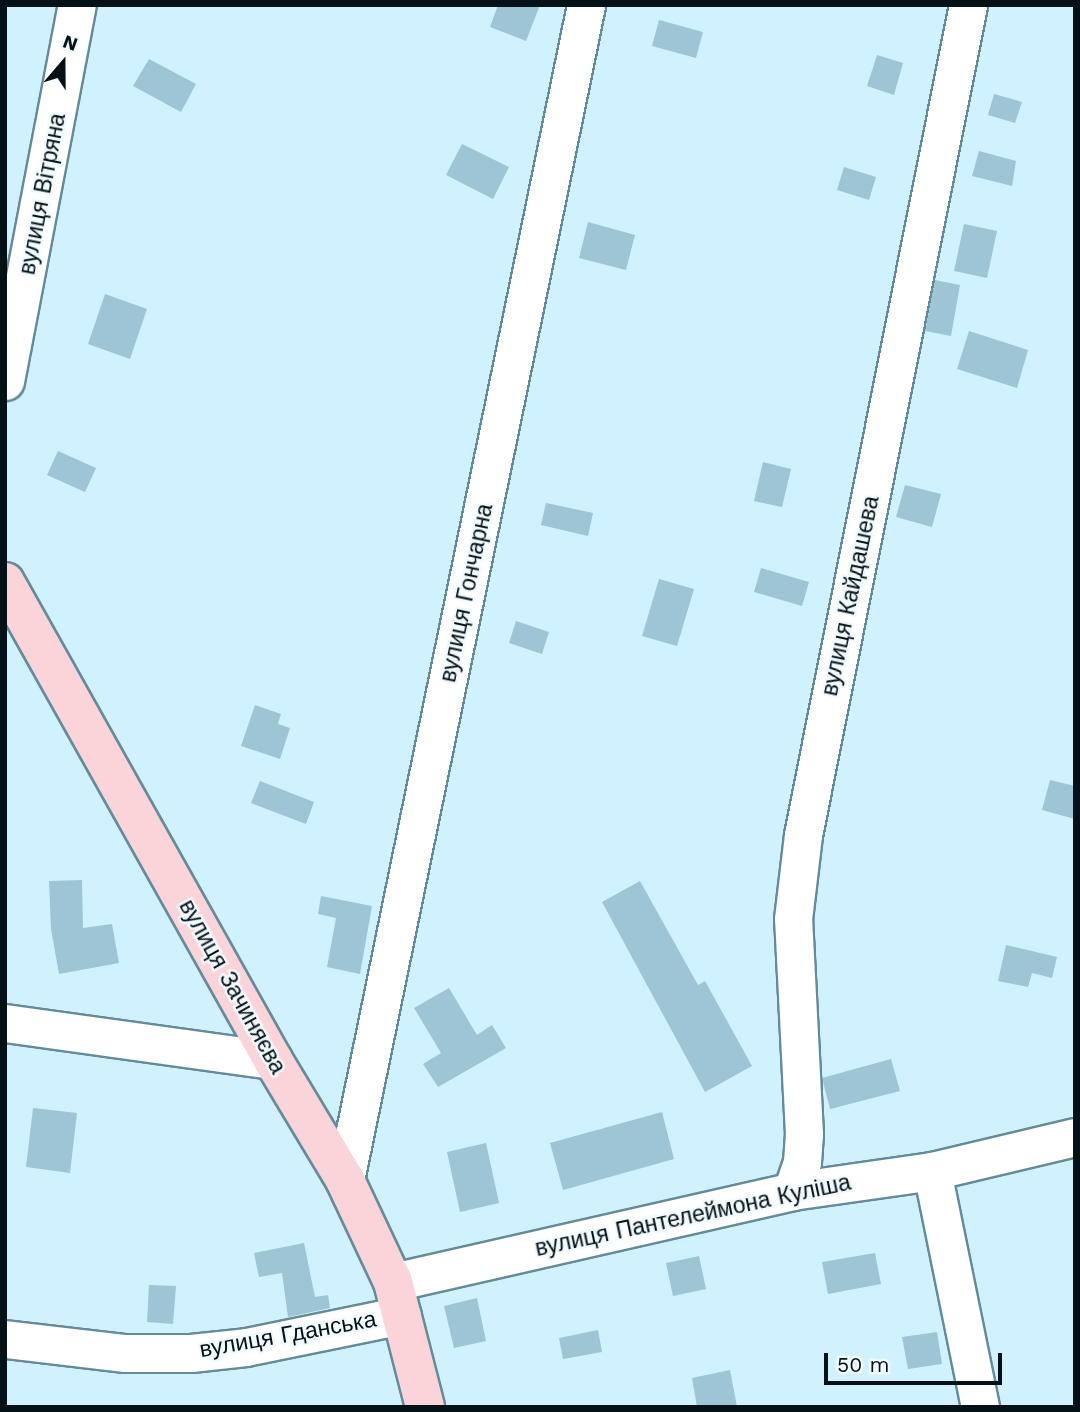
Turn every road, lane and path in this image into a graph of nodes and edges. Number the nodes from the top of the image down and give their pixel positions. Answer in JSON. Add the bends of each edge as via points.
{"nodes":[{"id":1,"x":77,"y":5,"type":"edge"},
{"id":2,"x":586,"y":5,"type":"edge"},
{"id":3,"x":968,"y":5,"type":"edge"},
{"id":4,"x":5,"y":381,"type":"edge"},
{"id":5,"x":5,"y":582,"type":"edge"},
{"id":6,"x":5,"y":1023,"type":"edge"},
{"id":7,"x":272,"y":1060,"type":"junction"},
{"id":8,"x":1075,"y":1137,"type":"edge"},
{"id":9,"x":932,"y":1171,"type":"junction"},
{"id":10,"x":345,"y":1180,"type":"junction"},
{"id":11,"x":792,"y":1191,"type":"junction"},
{"id":12,"x":398,"y":1298,"type":"junction"},
{"id":13,"x":5,"y":1339,"type":"edge"},
{"id":14,"x":425,"y":1407,"type":"edge"},
{"id":15,"x":980,"y":1407,"type":"edge"}],
"edges":[{"from":1,"to":4,"type":"street","name":"вулиця Вітряна"},
{"from":2,"to":10,"type":"street","name":"вулиця Гончарна"},
{"from":3,"to":11,"type":"street","name":"вулиця Кайдашева","via":[[803,835],[793,919],[804,1135],[802,1162]]},
{"from":5,"to":7,"type":"main road","name":"вулиця Зачиняєва"},
{"from":6,"to":7,"type":"street"},
{"from":7,"to":10,"type":"main road","name":"вулиця Зачиняєва"},
{"from":8,"to":9,"type":"street","name":"вулиця Пантелеймона Куліша"},
{"from":9,"to":11,"type":"street","name":"вулиця Пантелеймона Куліша"},
{"from":9,"to":15,"type":"street"},
{"from":10,"to":12,"type":"main road","name":"вулиця Зачиняєва"},
{"from":11,"to":12,"type":"street","name":"вулиця Пантелеймона Куліша"},
{"from":12,"to":13,"type":"street","name":"вулиця Гданська","via":[[246,1347],[191,1353],[125,1353]]},
{"from":12,"to":14,"type":"main road","name":"вулиця Зачиняєва"}]}
